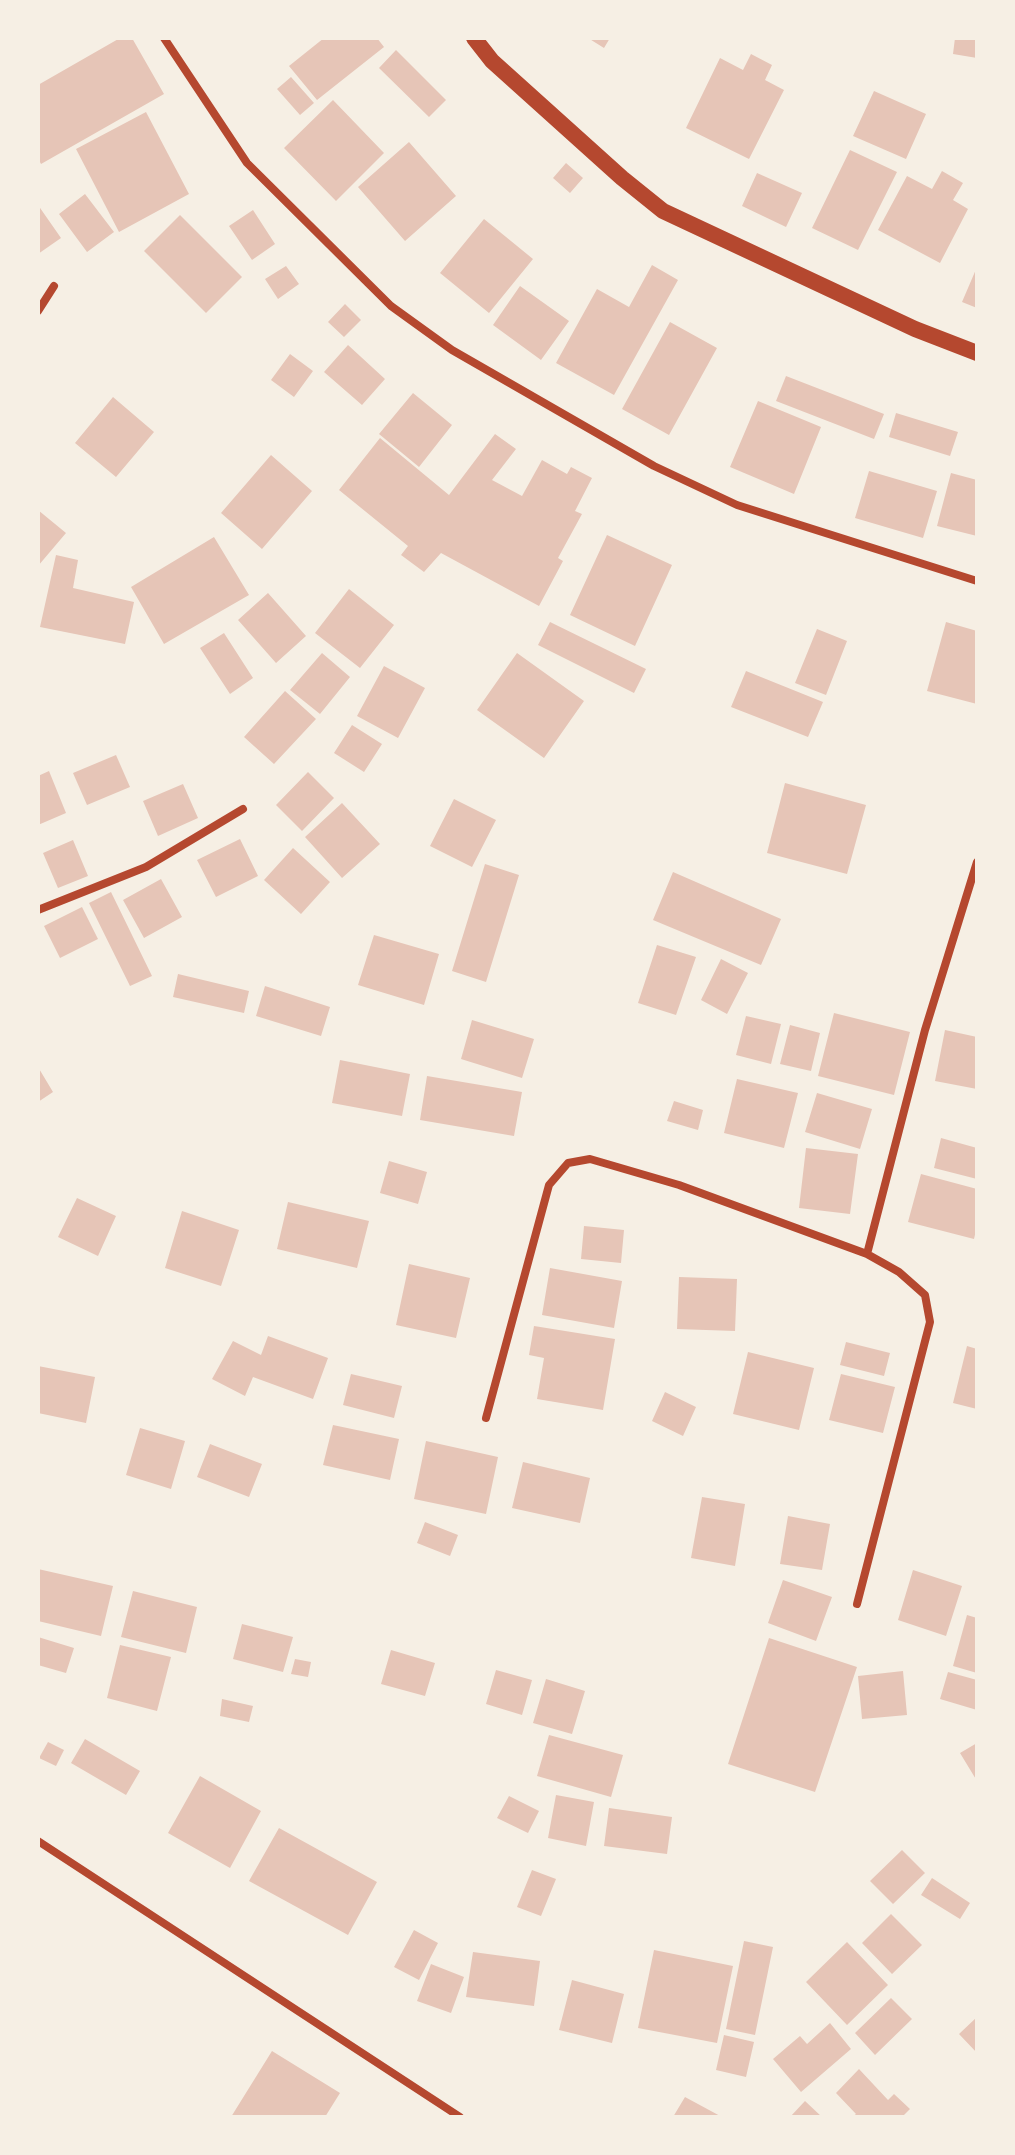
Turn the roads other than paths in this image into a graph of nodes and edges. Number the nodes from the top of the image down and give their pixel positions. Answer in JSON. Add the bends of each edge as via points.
{"nodes":[{"id":1,"x":164,"y":38,"type":"edge"},
{"id":2,"x":474,"y":38,"type":"edge"},
{"id":3,"x":54,"y":286,"type":"dead end"},
{"id":4,"x":38,"y":311,"type":"edge"},
{"id":5,"x":977,"y":353,"type":"edge"},
{"id":6,"x":977,"y":581,"type":"edge"},
{"id":7,"x":243,"y":809,"type":"dead end"},
{"id":8,"x":977,"y":862,"type":"edge"},
{"id":9,"x":38,"y":910,"type":"edge"},
{"id":10,"x":867,"y":1254,"type":"junction"},
{"id":11,"x":486,"y":1418,"type":"dead end"},
{"id":12,"x":857,"y":1604,"type":"dead end"},
{"id":13,"x":38,"y":1841,"type":"edge"},
{"id":14,"x":460,"y":2117,"type":"edge"}],
"edges":[{"from":1,"to":6,"type":"street","via":[[247,163],[391,306],[452,350],[654,466],[737,505]]},
{"from":2,"to":5,"type":"main road","via":[[492,61],[663,211]]},
{"from":3,"to":4,"type":"street"},
{"from":7,"to":9,"type":"street","via":[[146,867]]},
{"from":8,"to":10,"type":"street","via":[[925,1030]]},
{"from":10,"to":11,"type":"street","via":[[679,1185],[590,1159],[568,1163],[549,1185]]},
{"from":10,"to":12,"type":"street","via":[[925,1295],[930,1322]]},
{"from":13,"to":14,"type":"street"}]}
